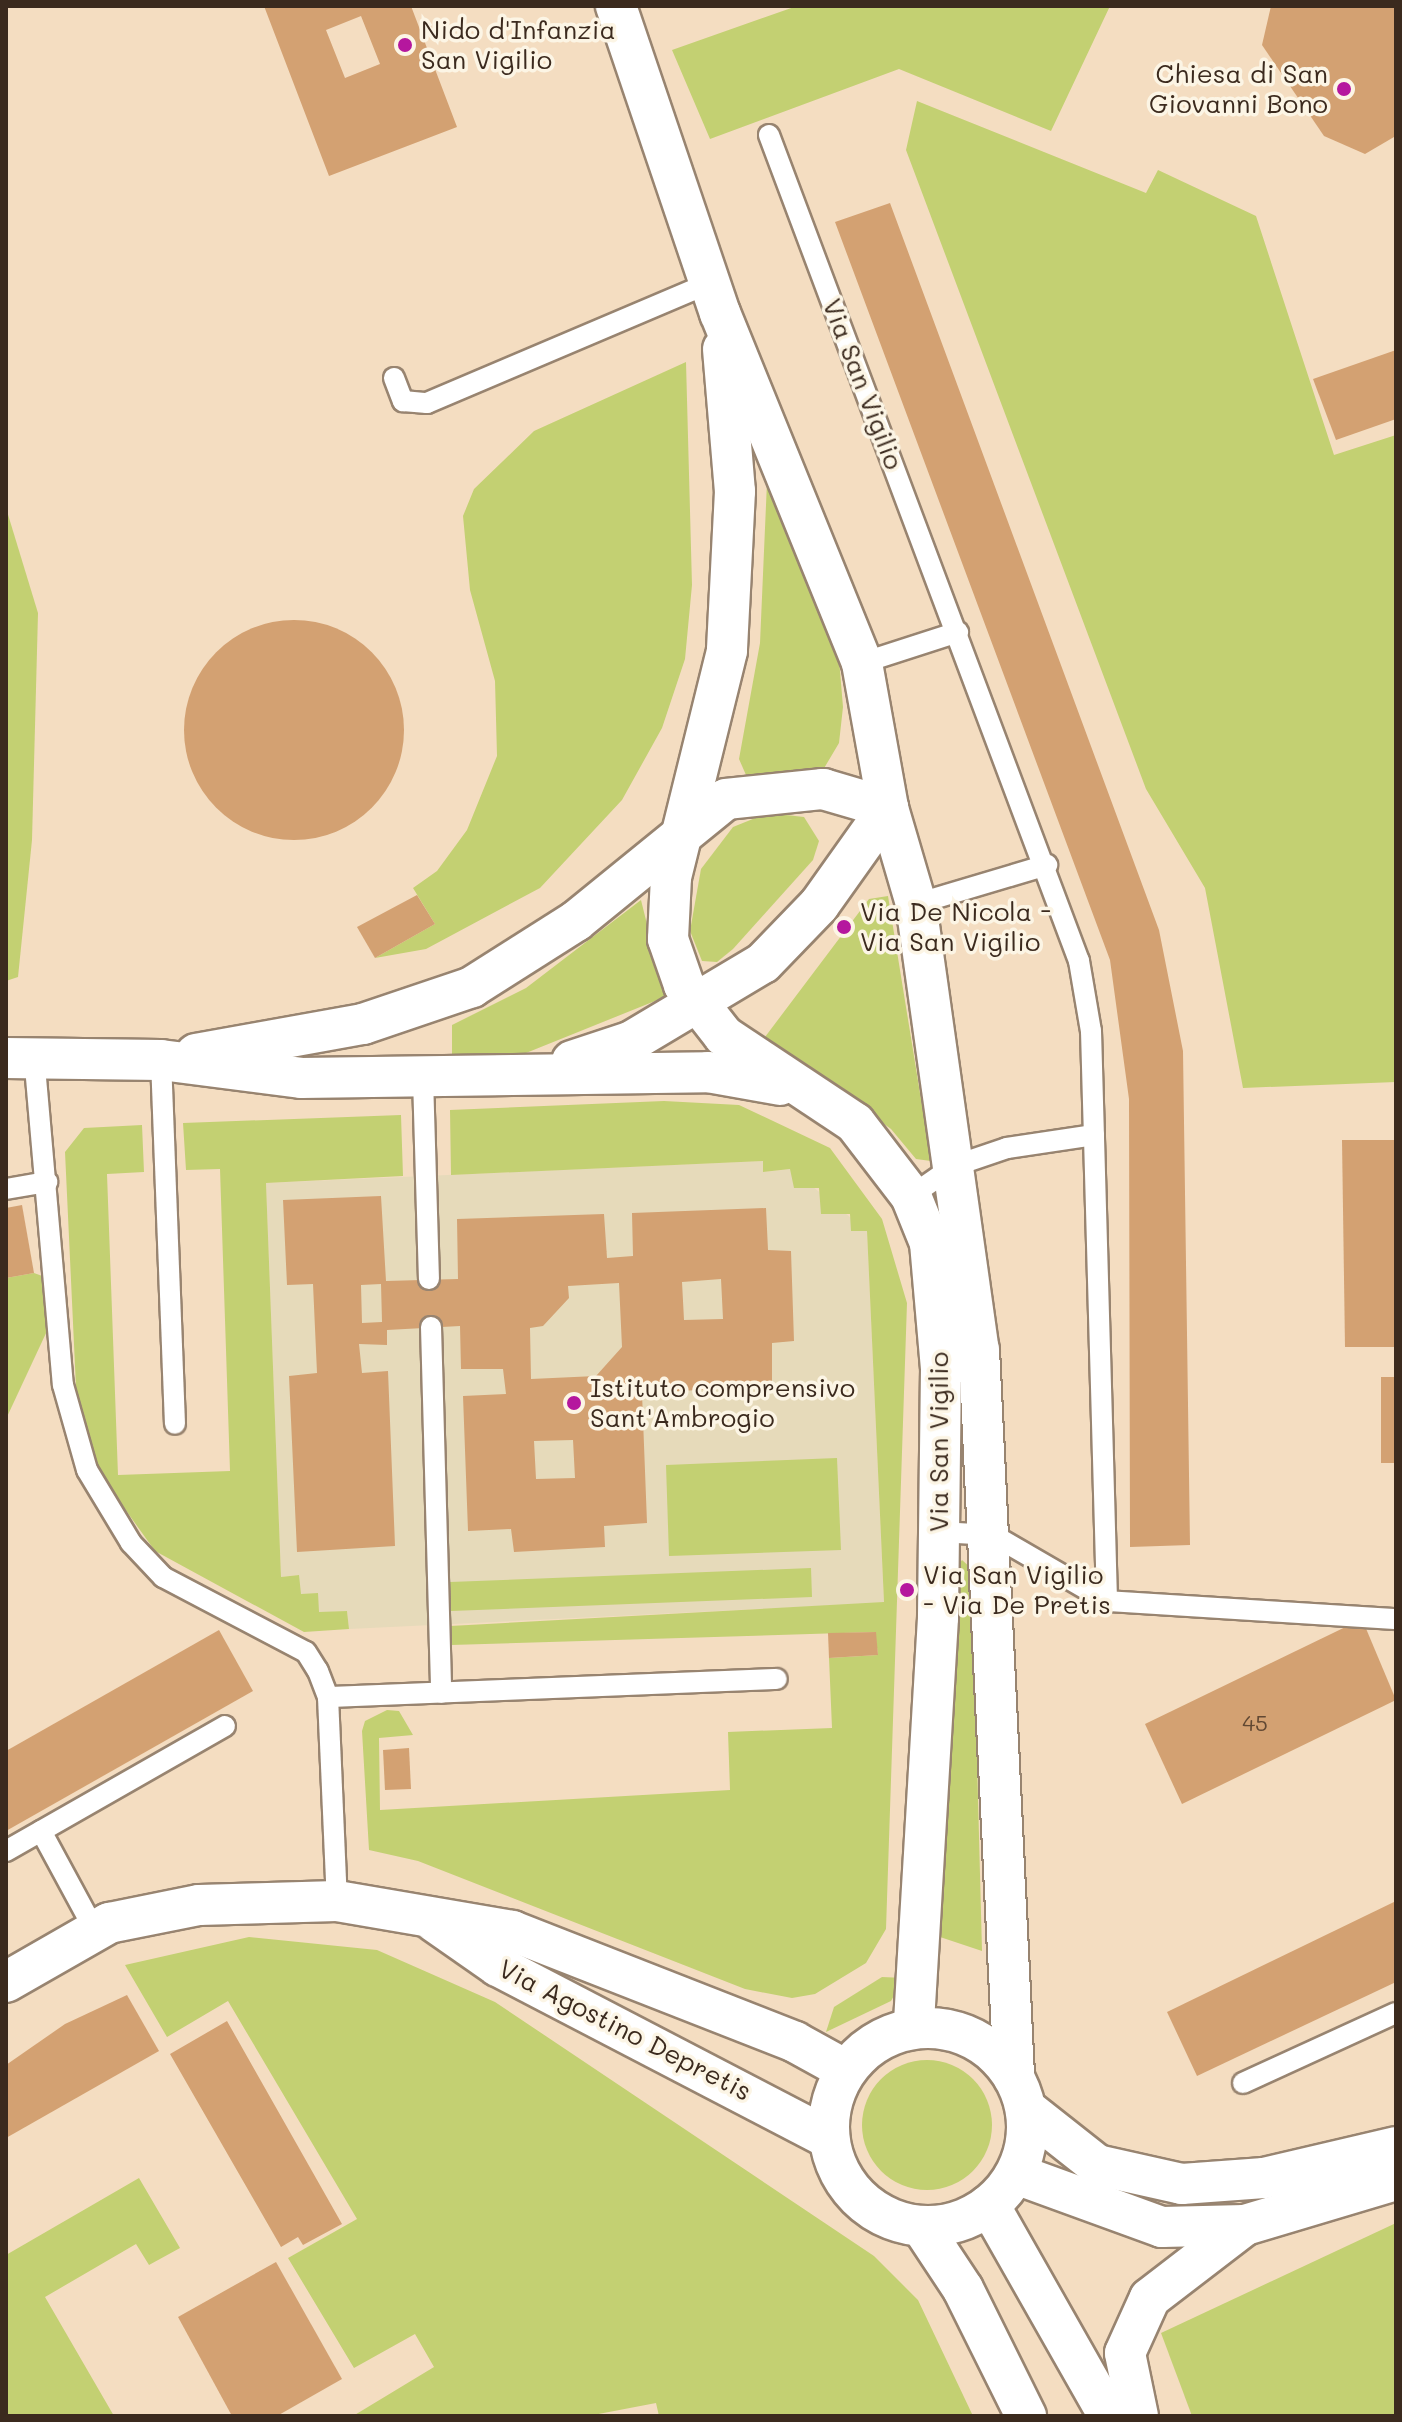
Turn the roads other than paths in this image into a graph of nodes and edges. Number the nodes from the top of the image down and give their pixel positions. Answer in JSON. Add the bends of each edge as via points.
{"nodes":[{"id":1,"x":616,"y":6,"type":"edge"},
{"id":2,"x":769,"y":135,"type":"dead end"},
{"id":3,"x":715,"y":298,"type":"junction"},
{"id":4,"x":394,"y":378,"type":"dead end"},
{"id":5,"x":958,"y":632,"type":"junction"},
{"id":6,"x":862,"y":663,"type":"junction"},
{"id":7,"x":888,"y":808,"type":"junction"},
{"id":8,"x":690,"y":823,"type":"junction"},
{"id":9,"x":1047,"y":865,"type":"junction"},
{"id":10,"x":916,"y":904,"type":"junction"},
{"id":11,"x":698,"y":1006,"type":"junction"},
{"id":12,"x":20,"y":1056,"type":"edge"},
{"id":13,"x":161,"y":1060,"type":"junction"},
{"id":14,"x":529,"y":1070,"type":"junction"},
{"id":15,"x":423,"y":1078,"type":"junction"},
{"id":16,"x":807,"y":1093,"type":"junction"},
{"id":17,"x":1094,"y":1135,"type":"junction"},
{"id":18,"x":954,"y":1166,"type":"junction"},
{"id":19,"x":47,"y":1182,"type":"junction"},
{"id":20,"x":6,"y":1189,"type":"edge"},
{"id":21,"x":911,"y":1196,"type":"junction"},
{"id":22,"x":429,"y":1279,"type":"dead end"},
{"id":23,"x":431,"y":1327,"type":"dead end"},
{"id":24,"x":175,"y":1424,"type":"dead end"},
{"id":25,"x":939,"y":1532,"type":"junction"},
{"id":26,"x":993,"y":1535,"type":"junction"},
{"id":27,"x":1107,"y":1601,"type":"junction"},
{"id":28,"x":1396,"y":1619,"type":"edge"},
{"id":29,"x":777,"y":1679,"type":"dead end"},
{"id":30,"x":441,"y":1693,"type":"junction"},
{"id":31,"x":328,"y":1697,"type":"junction"},
{"id":32,"x":225,"y":1726,"type":"dead end"},
{"id":33,"x":41,"y":1831,"type":"junction"},
{"id":34,"x":6,"y":1851,"type":"edge"},
{"id":35,"x":337,"y":1901,"type":"junction"},
{"id":36,"x":425,"y":1915,"type":"junction"},
{"id":37,"x":95,"y":1931,"type":"junction"},
{"id":38,"x":6,"y":1982,"type":"edge"},
{"id":39,"x":1396,"y":2013,"type":"edge"},
{"id":40,"x":914,"y":2028,"type":"junction"},
{"id":41,"x":846,"y":2070,"type":"junction"},
{"id":42,"x":1243,"y":2083,"type":"dead end"},
{"id":43,"x":1020,"y":2093,"type":"junction"},
{"id":44,"x":828,"y":2138,"type":"junction"},
{"id":45,"x":1396,"y":2147,"type":"edge"},
{"id":46,"x":1016,"y":2174,"type":"junction"},
{"id":47,"x":1396,"y":2180,"type":"edge"},
{"id":48,"x":989,"y":2205,"type":"junction"},
{"id":49,"x":1245,"y":2225,"type":"junction"},
{"id":50,"x":922,"y":2227,"type":"junction"},
{"id":51,"x":1026,"y":2416,"type":"edge"},
{"id":52,"x":1109,"y":2416,"type":"edge"},
{"id":53,"x":1138,"y":2416,"type":"edge"}],
"edges":[{"from":1,"to":3,"type":"street","name":"Via San Vigilio"},
{"from":2,"to":5,"type":"lane","name":"Via San Vigilio"},
{"from":3,"to":4,"type":"lane","via":[[427,403],[403,401]]},
{"from":3,"to":6,"type":"street","name":"Via San Vigilio"},
{"from":3,"to":8,"type":"street","name":"Via San Vigilio","via":[[735,491],[727,651]]},
{"from":5,"to":6,"type":"lane"},
{"from":5,"to":9,"type":"lane","name":"Via San Vigilio"},
{"from":6,"to":7,"type":"street","name":"Via San Vigilio"},
{"from":7,"to":8,"type":"street","via":[[848,792],[773,789],[726,799]]},
{"from":7,"to":10,"type":"street","name":"Via San Vigilio"},
{"from":7,"to":11,"type":"street","via":[[788,939]]},
{"from":8,"to":11,"type":"street","name":"Via San Vigilio","via":[[671,877],[668,939]]},
{"from":8,"to":13,"type":"street","via":[[576,921],[472,987],[363,1024]]},
{"from":9,"to":10,"type":"lane"},
{"from":9,"to":17,"type":"lane","name":"Via San Vigilio","via":[[1079,961],[1091,1031]]},
{"from":10,"to":18,"type":"street","name":"Via San Vigilio"},
{"from":11,"to":14,"type":"street","via":[[632,1041]]},
{"from":11,"to":16,"type":"street","name":"Via San Vigilio","via":[[748,1056]]},
{"from":12,"to":13,"type":"street"},
{"from":12,"to":19,"type":"lane"},
{"from":13,"to":15,"type":"street","via":[[301,1078]]},
{"from":13,"to":24,"type":"lane"},
{"from":14,"to":15,"type":"street"},
{"from":14,"to":16,"type":"street","via":[[736,1075]]},
{"from":15,"to":22,"type":"lane"},
{"from":16,"to":21,"type":"street","name":"Via San Vigilio","via":[[855,1123]]},
{"from":17,"to":18,"type":"lane","via":[[1007,1148]]},
{"from":17,"to":27,"type":"lane","name":"Via San Vigilio"},
{"from":18,"to":21,"type":"lane"},
{"from":18,"to":26,"type":"street","name":"Via San Vigilio"},
{"from":19,"to":20,"type":"lane"},
{"from":19,"to":31,"type":"lane","via":[[63,1385],[87,1470],[106,1506],[163,1577],[306,1652]]},
{"from":21,"to":25,"type":"street","name":"Via San Vigilio","via":[[930,1243],[937,1294]]},
{"from":23,"to":30,"type":"lane"},
{"from":25,"to":26,"type":"lane"},
{"from":25,"to":40,"type":"street","name":"Via San Vigilio"},
{"from":26,"to":27,"type":"lane","name":"Via San Vigilio"},
{"from":26,"to":43,"type":"street","name":"Via San Vigilio"},
{"from":27,"to":28,"type":"lane","name":"Via San Vigilio"},
{"from":29,"to":30,"type":"lane"},
{"from":30,"to":31,"type":"lane"},
{"from":31,"to":35,"type":"lane"},
{"from":32,"to":33,"type":"lane"},
{"from":33,"to":34,"type":"lane"},
{"from":33,"to":37,"type":"lane"},
{"from":35,"to":36,"type":"street","name":"Via Agostino Depretis"},
{"from":35,"to":37,"type":"street","name":"Via Agostino Depretis","via":[[199,1905]]},
{"from":36,"to":41,"type":"street","name":"Via Agostino Depretis","via":[[512,1931],[795,2042]]},
{"from":36,"to":44,"type":"street","name":"Via Agostino Depretis","via":[[498,1966]]},
{"from":37,"to":38,"type":"street","name":"Via Agostino Depretis"},
{"from":39,"to":42,"type":"lane"},
{"from":40,"to":41,"type":"street","via":[[865,2050]]},
{"from":40,"to":43,"type":"street","via":[[971,2037]]},
{"from":41,"to":44,"type":"street","via":[[833,2097]]},
{"from":43,"to":45,"type":"street","via":[[1097,2165],[1182,2184],[1264,2178]]},
{"from":43,"to":46,"type":"street"},
{"from":44,"to":50,"type":"street","via":[[852,2192],[871,2209]]},
{"from":46,"to":48,"type":"street"},
{"from":46,"to":49,"type":"street","via":[[1162,2227]]},
{"from":47,"to":49,"type":"street"},
{"from":48,"to":50,"type":"street","via":[[957,2222]]},
{"from":48,"to":52,"type":"street"},
{"from":49,"to":53,"type":"street","via":[[1150,2298],[1125,2353]]},
{"from":50,"to":51,"type":"street","via":[[963,2289]]}]}
